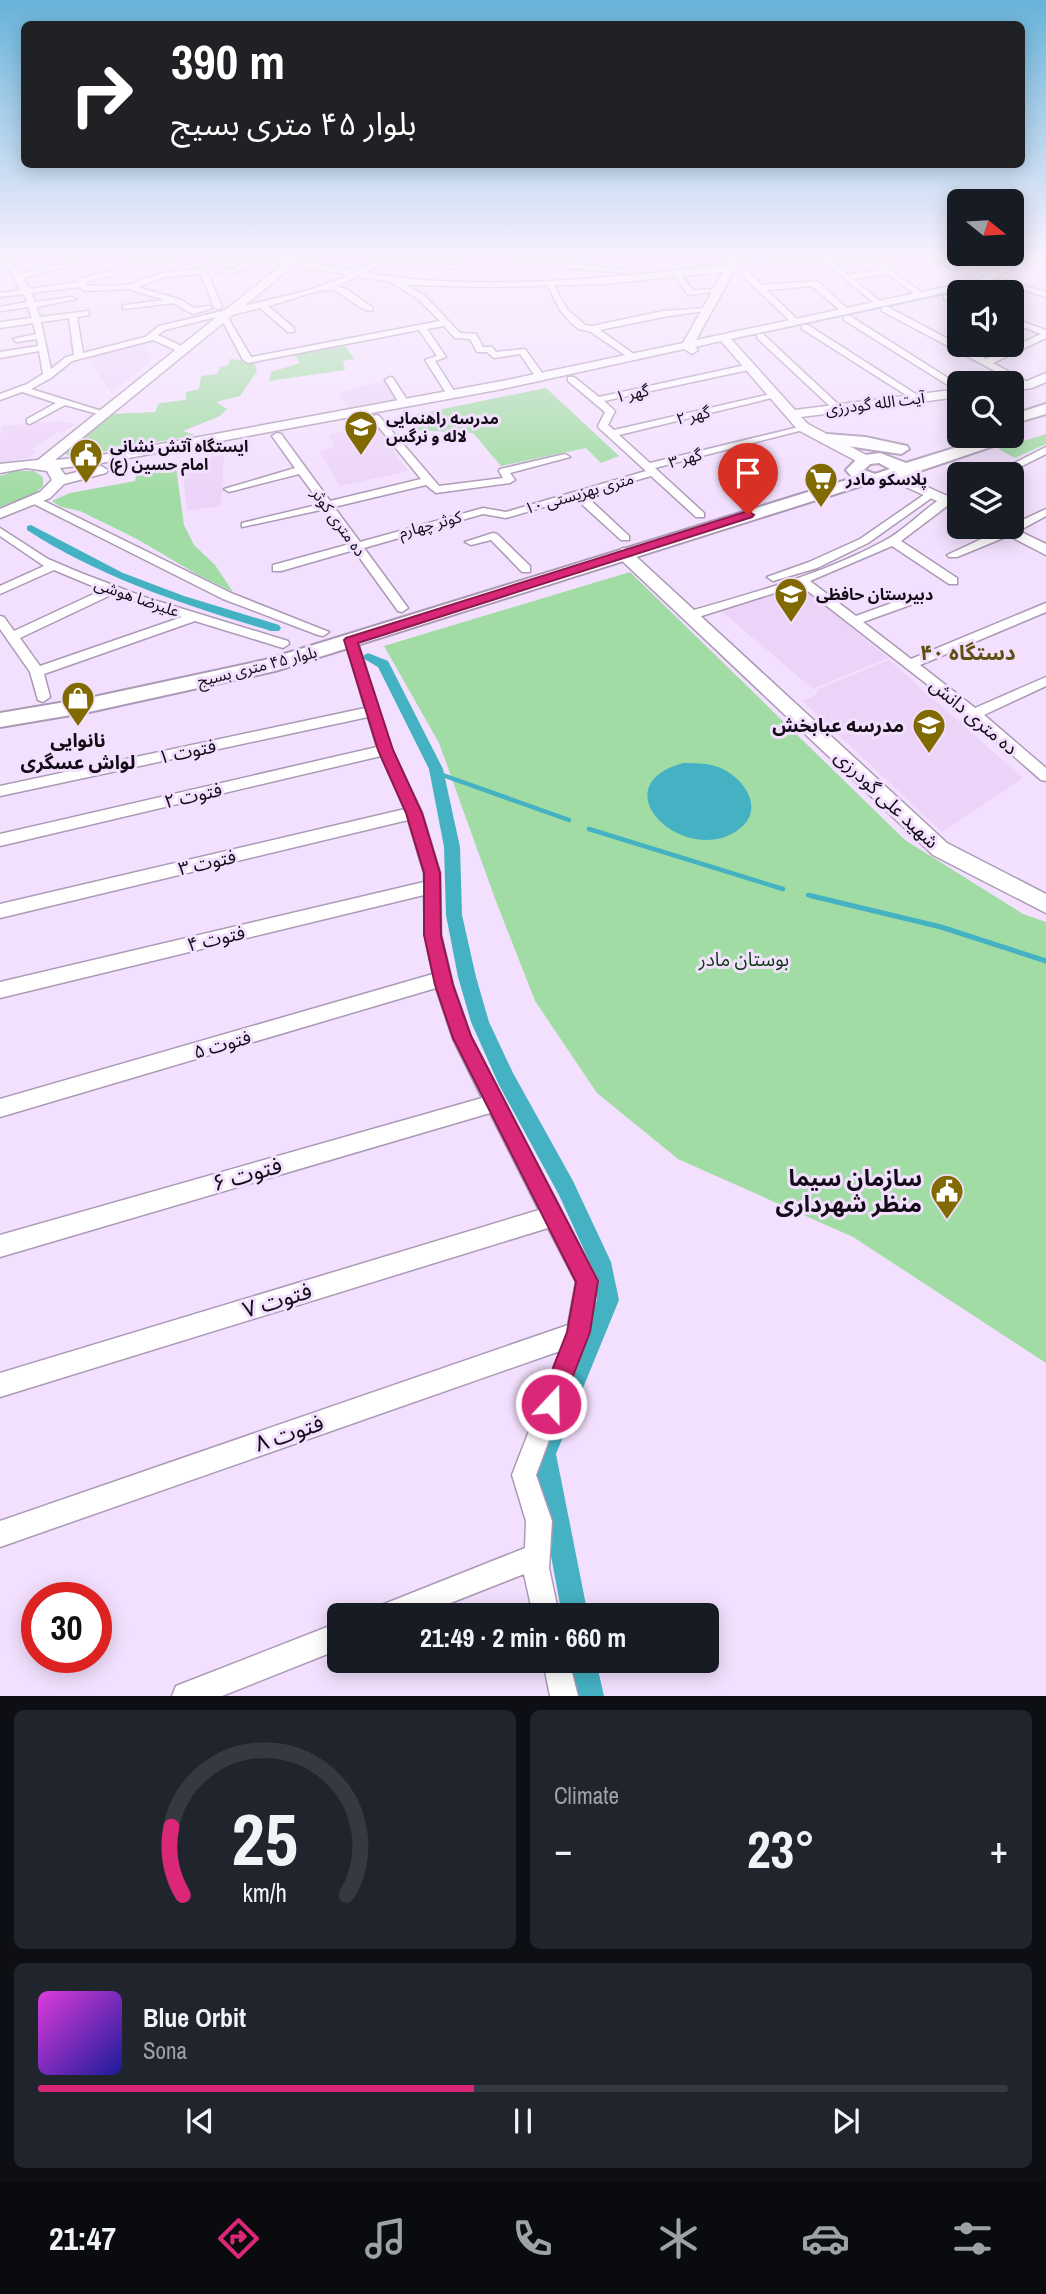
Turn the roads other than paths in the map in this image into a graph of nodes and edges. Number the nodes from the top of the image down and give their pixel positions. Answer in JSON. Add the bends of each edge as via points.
{"nodes":[{"id":1,"x":31,"y":337,"type":"edge"},
{"id":2,"x":40,"y":337,"type":"edge"},
{"id":3,"x":76,"y":337,"type":"edge"},
{"id":4,"x":150,"y":337,"type":"edge"},
{"id":5,"x":156,"y":337,"type":"edge"},
{"id":6,"x":197,"y":337,"type":"edge"},
{"id":7,"x":237,"y":337,"type":"edge"},
{"id":8,"x":368,"y":337,"type":"edge"},
{"id":9,"x":428,"y":337,"type":"edge"},
{"id":10,"x":474,"y":337,"type":"edge"},
{"id":11,"x":603,"y":337,"type":"edge"},
{"id":12,"x":694,"y":337,"type":"edge"},
{"id":13,"x":710,"y":337,"type":"edge"},
{"id":14,"x":738,"y":337,"type":"edge"},
{"id":15,"x":750,"y":337,"type":"edge"},
{"id":16,"x":761,"y":337,"type":"edge"},
{"id":17,"x":821,"y":337,"type":"edge"},
{"id":18,"x":881,"y":337,"type":"edge"},
{"id":19,"x":938,"y":337,"type":"edge"},
{"id":20,"x":1039,"y":337,"type":"edge"},
{"id":21,"x":17,"y":339,"type":"dead end"},
{"id":22,"x":724,"y":340,"type":"junction"},
{"id":23,"x":945,"y":341,"type":"joint"},
{"id":24,"x":43,"y":348,"type":"junction"},
{"id":25,"x":690,"y":348,"type":"junction"},
{"id":26,"x":183,"y":350,"type":"junction"},
{"id":27,"x":0,"y":355,"type":"edge"},
{"id":28,"x":79,"y":356,"type":"junction"},
{"id":29,"x":632,"y":357,"type":"junction"},
{"id":30,"x":985,"y":362,"type":"junction"},
{"id":31,"x":750,"y":367,"type":"junction"},
{"id":32,"x":48,"y":376,"type":"junction"},
{"id":33,"x":540,"y":377,"type":"junction"},
{"id":34,"x":1046,"y":377,"type":"edge"},
{"id":35,"x":571,"y":379,"type":"junction"},
{"id":36,"x":390,"y":380,"type":"dead end"},
{"id":37,"x":947,"y":383,"type":"edge"},
{"id":38,"x":1028,"y":385,"type":"junction"},
{"id":39,"x":1024,"y":386,"type":"edge"},
{"id":40,"x":22,"y":389,"type":"junction"},
{"id":41,"x":947,"y":393,"type":"edge"},
{"id":42,"x":451,"y":394,"type":"junction"},
{"id":43,"x":775,"y":396,"type":"junction"},
{"id":44,"x":0,"y":397,"type":"edge"},
{"id":45,"x":917,"y":398,"type":"junction"},
{"id":46,"x":597,"y":400,"type":"junction"},
{"id":47,"x":64,"y":402,"type":"junction"},
{"id":48,"x":404,"y":403,"type":"junction"},
{"id":49,"x":837,"y":408,"type":"junction"},
{"id":50,"x":1046,"y":409,"type":"edge"},
{"id":51,"x":102,"y":414,"type":"junction"},
{"id":52,"x":791,"y":414,"type":"junction"},
{"id":53,"x":1024,"y":416,"type":"edge"},
{"id":54,"x":376,"y":418,"type":"junction"},
{"id":55,"x":30,"y":421,"type":"dead end"},
{"id":56,"x":1046,"y":424,"type":"edge"},
{"id":57,"x":803,"y":427,"type":"junction"},
{"id":58,"x":1024,"y":431,"type":"edge"},
{"id":59,"x":611,"y":434,"type":"junction"},
{"id":60,"x":277,"y":436,"type":"junction"},
{"id":61,"x":827,"y":439,"type":"junction"},
{"id":62,"x":947,"y":441,"type":"edge"},
{"id":63,"x":964,"y":448,"type":"edge"},
{"id":64,"x":1046,"y":450,"type":"edge"},
{"id":65,"x":912,"y":452,"type":"junction"},
{"id":66,"x":565,"y":457,"type":"dead end"},
{"id":67,"x":1022,"y":462,"type":"edge"},
{"id":68,"x":43,"y":465,"type":"junction"},
{"id":69,"x":863,"y":468,"type":"junction"},
{"id":70,"x":892,"y":468,"type":"junction"},
{"id":71,"x":0,"y":469,"type":"edge"},
{"id":72,"x":651,"y":469,"type":"junction"},
{"id":73,"x":301,"y":470,"type":"junction"},
{"id":74,"x":59,"y":481,"type":"junction"},
{"id":75,"x":428,"y":481,"type":"junction"},
{"id":76,"x":229,"y":489,"type":"dead end"},
{"id":77,"x":577,"y":494,"type":"junction"},
{"id":78,"x":947,"y":497,"type":"edge"},
{"id":79,"x":947,"y":499,"type":"edge"},
{"id":80,"x":34,"y":500,"type":"junction"},
{"id":81,"x":947,"y":500,"type":"edge"},
{"id":82,"x":327,"y":505,"type":"junction"},
{"id":83,"x":1046,"y":512,"type":"edge"},
{"id":84,"x":0,"y":514,"type":"edge"},
{"id":85,"x":506,"y":515,"type":"joint"},
{"id":86,"x":700,"y":515,"type":"junction"},
{"id":87,"x":1024,"y":521,"type":"edge"},
{"id":88,"x":246,"y":525,"type":"dead end"},
{"id":89,"x":3,"y":537,"type":"edge"},
{"id":90,"x":984,"y":539,"type":"edge"},
{"id":91,"x":1024,"y":539,"type":"edge"},
{"id":92,"x":893,"y":541,"type":"junction"},
{"id":93,"x":471,"y":542,"type":"dead end"},
{"id":94,"x":355,"y":544,"type":"junction"},
{"id":95,"x":624,"y":546,"type":"junction"},
{"id":96,"x":1046,"y":550,"type":"edge"},
{"id":97,"x":953,"y":555,"type":"dead end"},
{"id":98,"x":54,"y":566,"type":"junction"},
{"id":99,"x":278,"y":568,"type":"dead end"},
{"id":100,"x":526,"y":569,"type":"junction"},
{"id":101,"x":773,"y":577,"type":"dead end"},
{"id":102,"x":802,"y":580,"type":"junction"},
{"id":103,"x":953,"y":582,"type":"dead end"},
{"id":104,"x":113,"y":589,"type":"junction"},
{"id":105,"x":0,"y":590,"type":"edge"},
{"id":106,"x":923,"y":596,"type":"dead end"},
{"id":107,"x":1046,"y":607,"type":"edge"},
{"id":108,"x":402,"y":608,"type":"junction"},
{"id":109,"x":688,"y":615,"type":"junction"},
{"id":110,"x":195,"y":617,"type":"junction"},
{"id":111,"x":0,"y":620,"type":"edge"},
{"id":112,"x":855,"y":621,"type":"junction"},
{"id":113,"x":323,"y":632,"type":"junction"},
{"id":114,"x":12,"y":637,"type":"junction"},
{"id":115,"x":351,"y":640,"type":"junction"},
{"id":116,"x":283,"y":645,"type":"junction"},
{"id":117,"x":911,"y":664,"type":"junction"},
{"id":118,"x":37,"y":672,"type":"junction"},
{"id":119,"x":1046,"y":681,"type":"edge"},
{"id":120,"x":89,"y":696,"type":"junction"},
{"id":121,"x":43,"y":697,"type":"junction"},
{"id":122,"x":0,"y":704,"type":"edge"},
{"id":123,"x":373,"y":711,"type":"junction"},
{"id":124,"x":974,"y":714,"type":"junction"},
{"id":125,"x":0,"y":720,"type":"edge"},
{"id":126,"x":386,"y":750,"type":"junction"},
{"id":127,"x":1046,"y":776,"type":"edge"},
{"id":128,"x":0,"y":791,"type":"edge"},
{"id":129,"x":414,"y":813,"type":"junction"},
{"id":130,"x":0,"y":840,"type":"edge"},
{"id":131,"x":432,"y":887,"type":"junction"},
{"id":132,"x":1046,"y":905,"type":"edge"},
{"id":133,"x":0,"y":911,"type":"edge"},
{"id":134,"x":443,"y":979,"type":"junction"},
{"id":135,"x":0,"y":990,"type":"edge"},
{"id":136,"x":495,"y":1103,"type":"junction"},
{"id":137,"x":0,"y":1108,"type":"edge"},
{"id":138,"x":553,"y":1216,"type":"junction"},
{"id":139,"x":0,"y":1246,"type":"edge"},
{"id":140,"x":578,"y":1332,"type":"junction"},
{"id":141,"x":0,"y":1385,"type":"edge"},
{"id":142,"x":0,"y":1534,"type":"edge"},
{"id":143,"x":537,"y":1556,"type":"junction"},
{"id":144,"x":418,"y":1603,"type":"edge"},
{"id":145,"x":543,"y":1603,"type":"edge"},
{"id":146,"x":327,"y":1640,"type":"edge"},
{"id":147,"x":559,"y":1673,"type":"edge"},
{"id":148,"x":186,"y":1696,"type":"edge"},
{"id":149,"x":564,"y":1696,"type":"edge"}],
"edges":[{"from":1,"to":21,"type":"street"},
{"from":2,"to":24,"type":"street"},
{"from":3,"to":28,"type":"street"},
{"from":4,"to":28,"type":"street"},
{"from":5,"to":26,"type":"street"},
{"from":6,"to":26,"type":"street"},
{"from":7,"to":8,"type":"street","via":[[248,360]]},
{"from":9,"to":42,"type":"street","via":[[442,357],[426,361]]},
{"from":10,"to":33,"type":"street","via":[[480,350],[489,349],[494,355],[522,351]]},
{"from":11,"to":29,"type":"street"},
{"from":12,"to":25,"type":"street"},
{"from":13,"to":22,"type":"street"},
{"from":14,"to":22,"type":"street"},
{"from":15,"to":22,"type":"street"},
{"from":16,"to":49,"type":"street"},
{"from":17,"to":45,"type":"street"},
{"from":18,"to":37,"type":"street"},
{"from":19,"to":23,"type":"street"},
{"from":20,"to":30,"type":"street"},
{"from":22,"to":25,"type":"street"},
{"from":22,"to":31,"type":"street"},
{"from":23,"to":30,"type":"street"},
{"from":24,"to":27,"type":"street"},
{"from":24,"to":32,"type":"street"},
{"from":25,"to":29,"type":"street"},
{"from":25,"to":35,"type":"street"},
{"from":26,"to":51,"type":"street"},
{"from":28,"to":32,"type":"street"},
{"from":29,"to":33,"type":"street"},
{"from":30,"to":38,"type":"street"},
{"from":31,"to":43,"type":"street"},
{"from":31,"to":46,"type":"street","name":"گهر ۱"},
{"from":32,"to":40,"type":"street"},
{"from":33,"to":42,"type":"street"},
{"from":34,"to":38,"type":"street"},
{"from":35,"to":46,"type":"street"},
{"from":35,"to":54,"type":"street"},
{"from":36,"to":48,"type":"street"},
{"from":38,"to":39,"type":"street"},
{"from":40,"to":44,"type":"street"},
{"from":40,"to":47,"type":"street"},
{"from":41,"to":45,"type":"street","name":"آیت الله گودرزی"},
{"from":42,"to":48,"type":"street"},
{"from":43,"to":52,"type":"street"},
{"from":43,"to":59,"type":"street","name":"گهر ۲"},
{"from":45,"to":49,"type":"street","name":"آیت الله گودرزی"},
{"from":46,"to":59,"type":"street","via":[[610,411],[603,426]]},
{"from":47,"to":51,"type":"street"},
{"from":47,"to":55,"type":"street"},
{"from":48,"to":68,"type":"street","via":[[96,460]]},
{"from":49,"to":52,"type":"street","name":"آیت الله گودرزی"},
{"from":50,"to":53,"type":"main road"},
{"from":51,"to":68,"type":"street"},
{"from":52,"to":57,"type":"street"},
{"from":54,"to":60,"type":"street"},
{"from":54,"to":75,"type":"street"},
{"from":56,"to":58,"type":"main road"},
{"from":57,"to":61,"type":"street"},
{"from":57,"to":72,"type":"street","name":"گهر ۳"},
{"from":59,"to":72,"type":"street","name":"۱۰ متری بهزیستی"},
{"from":60,"to":73,"type":"street","name":"ده متری کوثر"},
{"from":60,"to":74,"type":"street"},
{"from":61,"to":65,"type":"main road"},
{"from":61,"to":69,"type":"street"},
{"from":62,"to":65,"type":"main road"},
{"from":63,"to":70,"type":"main road"},
{"from":64,"to":67,"type":"street"},
{"from":65,"to":70,"type":"main road"},
{"from":66,"to":75,"type":"street","via":[[504,471],[510,480],[478,486],[436,490]]},
{"from":68,"to":71,"type":"street"},
{"from":68,"to":74,"type":"street","via":[[54,469]]},
{"from":69,"to":70,"type":"main road"},
{"from":69,"to":86,"type":"main road","name":"بلوار ۴۵ متری بسیج"},
{"from":69,"to":95,"type":"main road","name":"بلوار ۴۵ متری بسیج"},
{"from":70,"to":78,"type":"street"},
{"from":72,"to":77,"type":"street","name":"۱۰ متری بهزیستی"},
{"from":72,"to":86,"type":"street","name":"۱۰ متری بهزیستی"},
{"from":73,"to":76,"type":"street"},
{"from":73,"to":82,"type":"street","name":"ده متری کوثر"},
{"from":74,"to":80,"type":"street"},
{"from":75,"to":82,"type":"street"},
{"from":77,"to":85,"type":"street","name":"۱۰ متری بهزیستی"},
{"from":77,"to":95,"type":"street"},
{"from":79,"to":101,"type":"street","via":[[813,565]]},
{"from":80,"to":84,"type":"street"},
{"from":80,"to":113,"type":"street","via":[[227,596]]},
{"from":81,"to":92,"type":"street"},
{"from":82,"to":88,"type":"street"},
{"from":82,"to":94,"type":"street","name":"ده متری کوثر"},
{"from":83,"to":87,"type":"street"},
{"from":85,"to":94,"type":"street","name":"کوثر چهارم","via":[[483,510]]},
{"from":86,"to":95,"type":"main road","name":"بلوار ۴۵ متری بسیج"},
{"from":89,"to":98,"type":"street","name":"علیرضا هوشی"},
{"from":90,"to":97,"type":"street"},
{"from":91,"to":96,"type":"street"},
{"from":92,"to":102,"type":"street"},
{"from":92,"to":103,"type":"street"},
{"from":93,"to":100,"type":"street","via":[[493,536]]},
{"from":94,"to":99,"type":"street","name":"کوثر چهارم"},
{"from":94,"to":108,"type":"street","name":"ده متری کوثر"},
{"from":95,"to":100,"type":"main road","name":"بلوار ۴۵ متری بسیج"},
{"from":95,"to":109,"type":"street","name":"شهید علی گودرزی"},
{"from":95,"to":115,"type":"main road","name":"بلوار ۴۵ متری بسیج"},
{"from":98,"to":104,"type":"street","name":"علیرضا هوشی"},
{"from":98,"to":105,"type":"street"},
{"from":100,"to":108,"type":"main road","name":"بلوار ۴۵ متری بسیج"},
{"from":102,"to":109,"type":"street"},
{"from":102,"to":112,"type":"street","name":"ده متری دانش"},
{"from":104,"to":110,"type":"street","name":"علیرضا هوشی"},
{"from":104,"to":114,"type":"street"},
{"from":106,"to":112,"type":"street"},
{"from":107,"to":117,"type":"street"},
{"from":108,"to":113,"type":"main road","name":"بلوار ۴۵ متری بسیج"},
{"from":109,"to":132,"type":"street","name":"شهید علی گودرزی","via":[[940,849]]},
{"from":110,"to":116,"type":"street","name":"علیرضا هوشی"},
{"from":110,"to":118,"type":"street"},
{"from":111,"to":114,"type":"street"},
{"from":112,"to":117,"type":"street","name":"ده متری دانش"},
{"from":113,"to":116,"type":"main road","name":"بلوار ۴۵ متری بسیج"},
{"from":114,"to":118,"type":"street"},
{"from":115,"to":120,"type":"main road","name":"بلوار ۴۵ متری بسیج","via":[[255,669]]},
{"from":115,"to":123,"type":"street"},
{"from":116,"to":120,"type":"main road","name":"بلوار ۴۵ متری بسیج"},
{"from":117,"to":124,"type":"street","name":"ده متری دانش"},
{"from":118,"to":121,"type":"street"},
{"from":119,"to":124,"type":"street"},
{"from":120,"to":121,"type":"main road","name":"بلوار ۴۵ متری بسیج"},
{"from":120,"to":125,"type":"main road","name":"بلوار ۴۵ متری بسیج"},
{"from":121,"to":122,"type":"main road","name":"بلوار ۴۵ متری بسیج"},
{"from":123,"to":126,"type":"street"},
{"from":123,"to":128,"type":"street","name":"فتوت ۱"},
{"from":124,"to":127,"type":"street","name":"ده متری دانش"},
{"from":126,"to":129,"type":"street"},
{"from":126,"to":130,"type":"street","name":"فتوت ۲"},
{"from":129,"to":131,"type":"street"},
{"from":129,"to":133,"type":"street","name":"فتوت ۳"},
{"from":131,"to":134,"type":"street","via":[[433,935]]},
{"from":131,"to":135,"type":"street","name":"فتوت ۴"},
{"from":134,"to":136,"type":"street","via":[[462,1038]]},
{"from":134,"to":137,"type":"street","name":"فتوت ۵"},
{"from":136,"to":138,"type":"street"},
{"from":136,"to":139,"type":"street","name":"فتوت ۶"},
{"from":138,"to":140,"type":"street","via":[[587,1281]]},
{"from":138,"to":141,"type":"street","name":"فتوت ۷"},
{"from":140,"to":142,"type":"street","name":"فتوت ۸"},
{"from":140,"to":143,"type":"street","via":[[524,1475],[539,1521]]},
{"from":143,"to":144,"type":"street"},
{"from":143,"to":145,"type":"street"},
{"from":146,"to":148,"type":"street"},
{"from":147,"to":149,"type":"street"}]}
